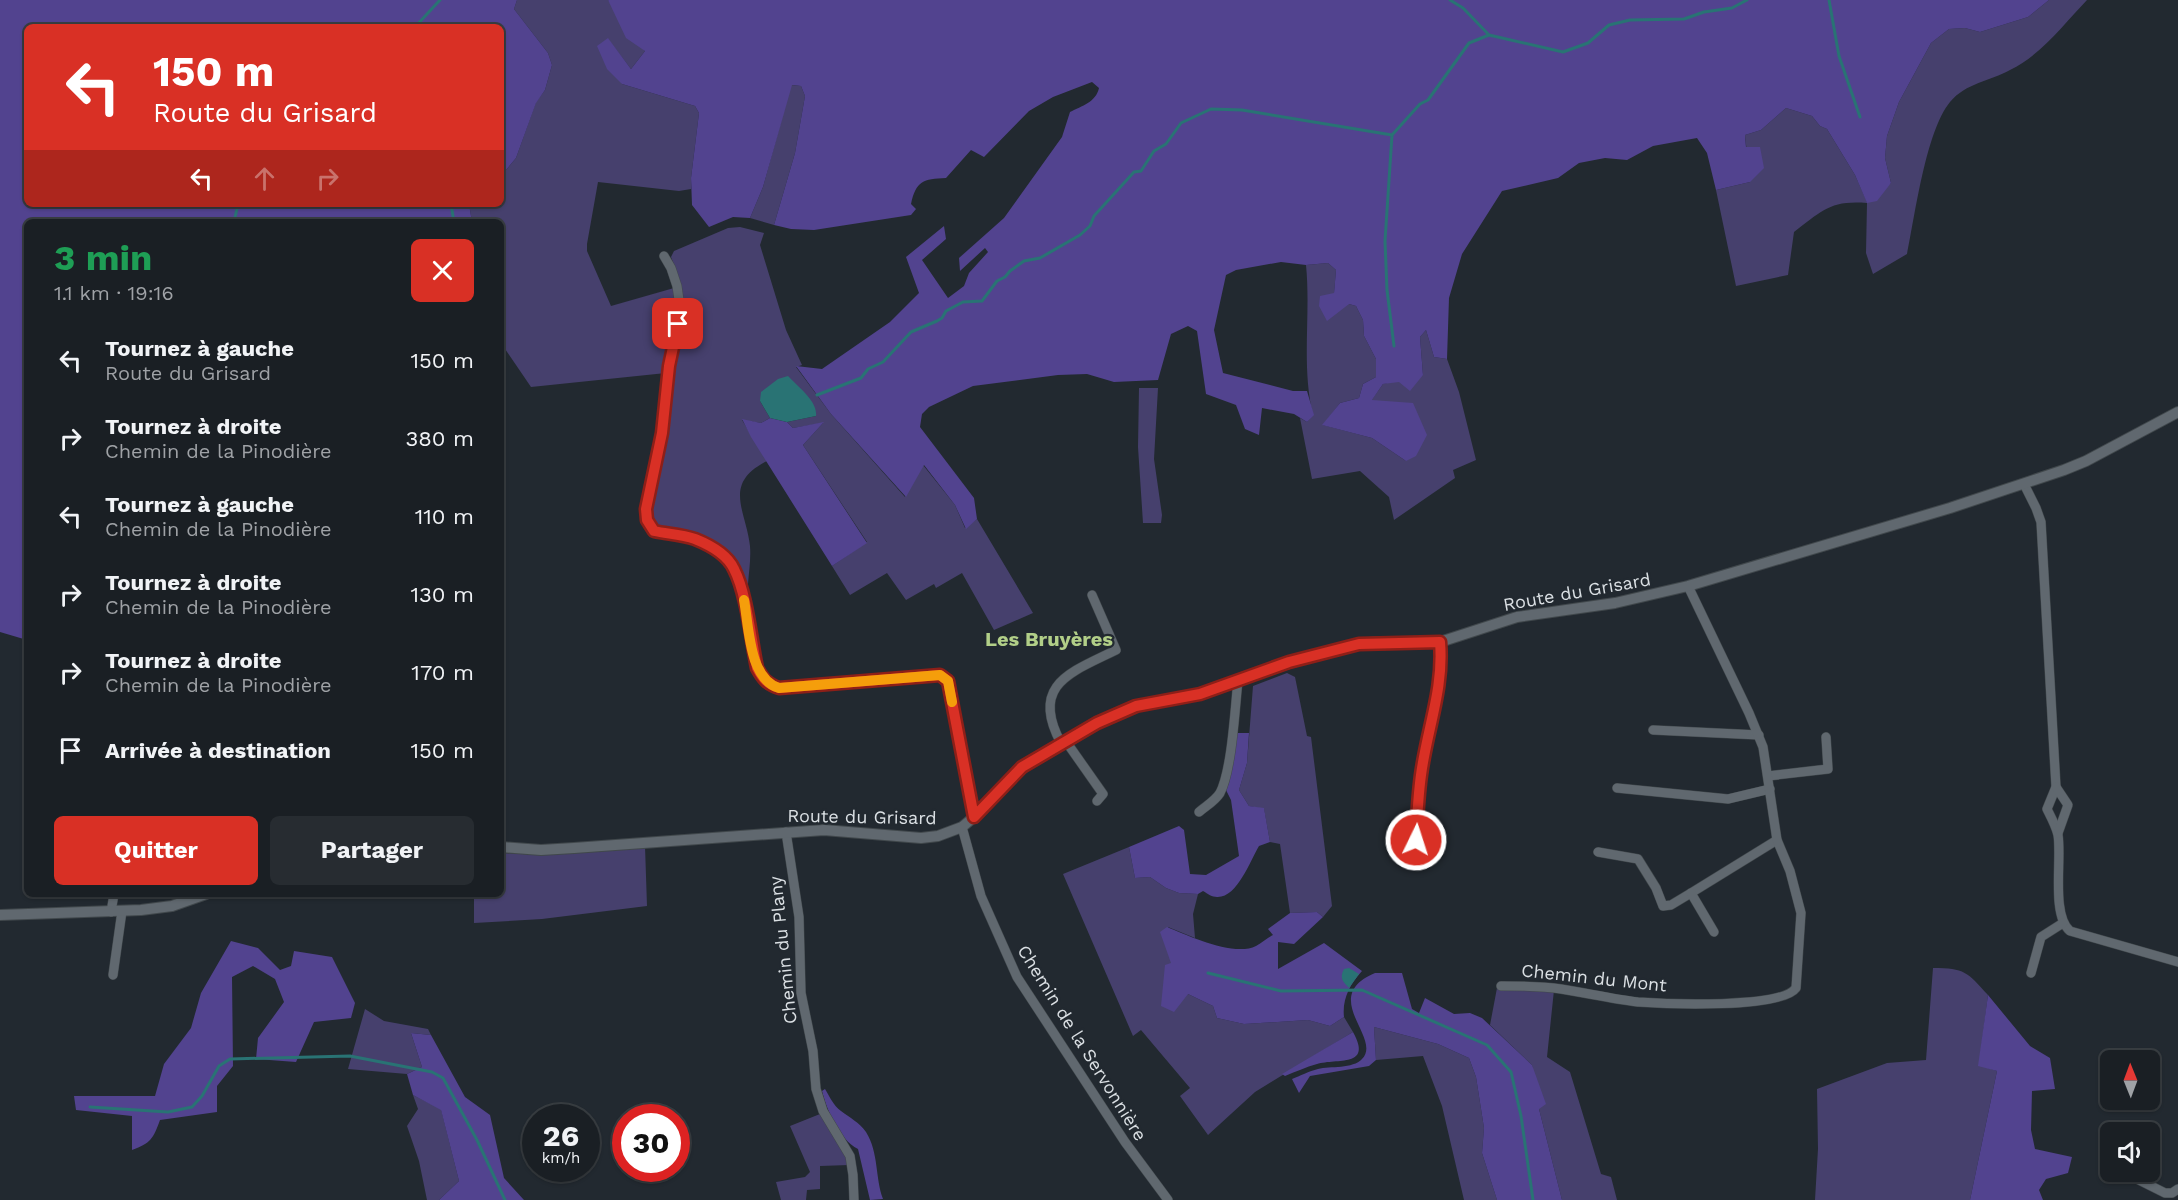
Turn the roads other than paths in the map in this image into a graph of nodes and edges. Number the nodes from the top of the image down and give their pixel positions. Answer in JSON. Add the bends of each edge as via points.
{"nodes":[{"id":1,"x":664,"y":256,"type":"dead end"},
{"id":2,"x":2178,"y":412,"type":"edge"},
{"id":3,"x":2024,"y":484,"type":"junction"},
{"id":4,"x":1688,"y":586,"type":"junction"},
{"id":5,"x":1092,"y":595,"type":"dead end"},
{"id":6,"x":1440,"y":642,"type":"junction"},
{"id":7,"x":1238,"y":680,"type":"junction"},
{"id":8,"x":1653,"y":730,"type":"dead end"},
{"id":9,"x":1759,"y":735,"type":"junction"},
{"id":10,"x":1826,"y":737,"type":"dead end"},
{"id":11,"x":1063,"y":741,"type":"junction"},
{"id":12,"x":1768,"y":776,"type":"junction"},
{"id":13,"x":2056,"y":787,"type":"junction"},
{"id":14,"x":1617,"y":788,"type":"dead end"},
{"id":15,"x":1770,"y":789,"type":"junction"},
{"id":16,"x":1097,"y":801,"type":"dead end"},
{"id":17,"x":1199,"y":812,"type":"dead end"},
{"id":18,"x":974,"y":817,"type":"junction"},
{"id":19,"x":962,"y":827,"type":"junction"},
{"id":20,"x":786,"y":832,"type":"junction"},
{"id":21,"x":2058,"y":833,"type":"junction"},
{"id":22,"x":1778,"y":840,"type":"junction"},
{"id":23,"x":504,"y":847,"type":"edge"},
{"id":24,"x":1598,"y":852,"type":"dead end"},
{"id":25,"x":1421,"y":854,"type":"dead end"},
{"id":26,"x":1691,"y":893,"type":"junction"},
{"id":27,"x":115,"y":897,"type":"edge"},
{"id":28,"x":198,"y":897,"type":"edge"},
{"id":29,"x":117,"y":911,"type":"junction"},
{"id":30,"x":0,"y":915,"type":"edge"},
{"id":31,"x":2064,"y":923,"type":"junction"},
{"id":32,"x":1714,"y":932,"type":"dead end"},
{"id":33,"x":2178,"y":962,"type":"edge"},
{"id":34,"x":2031,"y":973,"type":"dead end"},
{"id":35,"x":112,"y":975,"type":"dead end"},
{"id":36,"x":1501,"y":986,"type":"dead end"},
{"id":37,"x":2142,"y":1182,"type":"edge"},
{"id":38,"x":2178,"y":1189,"type":"edge"},
{"id":39,"x":854,"y":1200,"type":"edge"},
{"id":40,"x":1168,"y":1200,"type":"edge"}],
"edges":[{"from":1,"to":18,"type":"street","via":[[672,268],[680,307],[647,520],[654,531],[686,536],[714,548],[734,568],[757,668],[770,685],[779,688],[940,675],[948,681]]},
{"from":2,"to":3,"type":"street","name":"Route du Grisard","via":[[2086,461]]},
{"from":3,"to":4,"type":"street","name":"Route du Grisard"},
{"from":3,"to":13,"type":"street","via":[[2041,522]]},
{"from":4,"to":6,"type":"street","name":"Route du Grisard","via":[[1616,603],[1517,617]]},
{"from":4,"to":9,"type":"street","name":"Chemin du Mont"},
{"from":5,"to":11,"type":"street","via":[[1116,650],[1069,673],[1056,686],[1049,711],[1054,731]]},
{"from":6,"to":7,"type":"street","name":"Route du Grisard","via":[[1359,644]]},
{"from":6,"to":25,"type":"street","via":[[1438,696],[1421,775],[1416,840]]},
{"from":7,"to":11,"type":"street","name":"Route du Grisard","via":[[1200,694],[1136,706]]},
{"from":7,"to":17,"type":"street","via":[[1225,778],[1216,799]]},
{"from":8,"to":9,"type":"street"},
{"from":9,"to":12,"type":"street","name":"Chemin du Mont"},
{"from":10,"to":12,"type":"street","via":[[1828,769]]},
{"from":11,"to":16,"type":"street","via":[[1103,794]]},
{"from":11,"to":18,"type":"street","name":"Route du Grisard","via":[[1022,767]]},
{"from":12,"to":15,"type":"street","name":"Chemin du Mont"},
{"from":13,"to":21,"type":"street","via":[[2047,809]]},
{"from":13,"to":21,"type":"street","via":[[2068,805]]},
{"from":14,"to":15,"type":"street","via":[[1728,799]]},
{"from":15,"to":22,"type":"street","name":"Chemin du Mont"},
{"from":18,"to":19,"type":"street","name":"Route du Grisard"},
{"from":19,"to":20,"type":"street","name":"Route du Grisard","via":[[921,838],[841,830]]},
{"from":19,"to":40,"type":"street","name":"Chemin de la Servonnière","via":[[981,896],[1017,977],[1118,1132]]},
{"from":20,"to":23,"type":"street","name":"Route du Grisard","via":[[563,849]]},
{"from":20,"to":39,"type":"street","name":"Chemin du Plany","via":[[799,917],[801,993],[816,1089],[823,1111],[850,1156]]},
{"from":21,"to":31,"type":"street"},
{"from":22,"to":26,"type":"street"},
{"from":22,"to":36,"type":"street","name":"Chemin du Mont","via":[[1801,913],[1794,991],[1758,1001],[1672,1003]]},
{"from":24,"to":26,"type":"street","via":[[1638,859],[1663,906]]},
{"from":26,"to":32,"type":"street"},
{"from":27,"to":29,"type":"street"},
{"from":28,"to":29,"type":"street","via":[[172,906]]},
{"from":29,"to":30,"type":"street"},
{"from":29,"to":35,"type":"street"},
{"from":31,"to":33,"type":"street","via":[[2070,931]]},
{"from":31,"to":34,"type":"street","via":[[2041,937]]},
{"from":37,"to":38,"type":"street","via":[[2165,1193]]}]}
